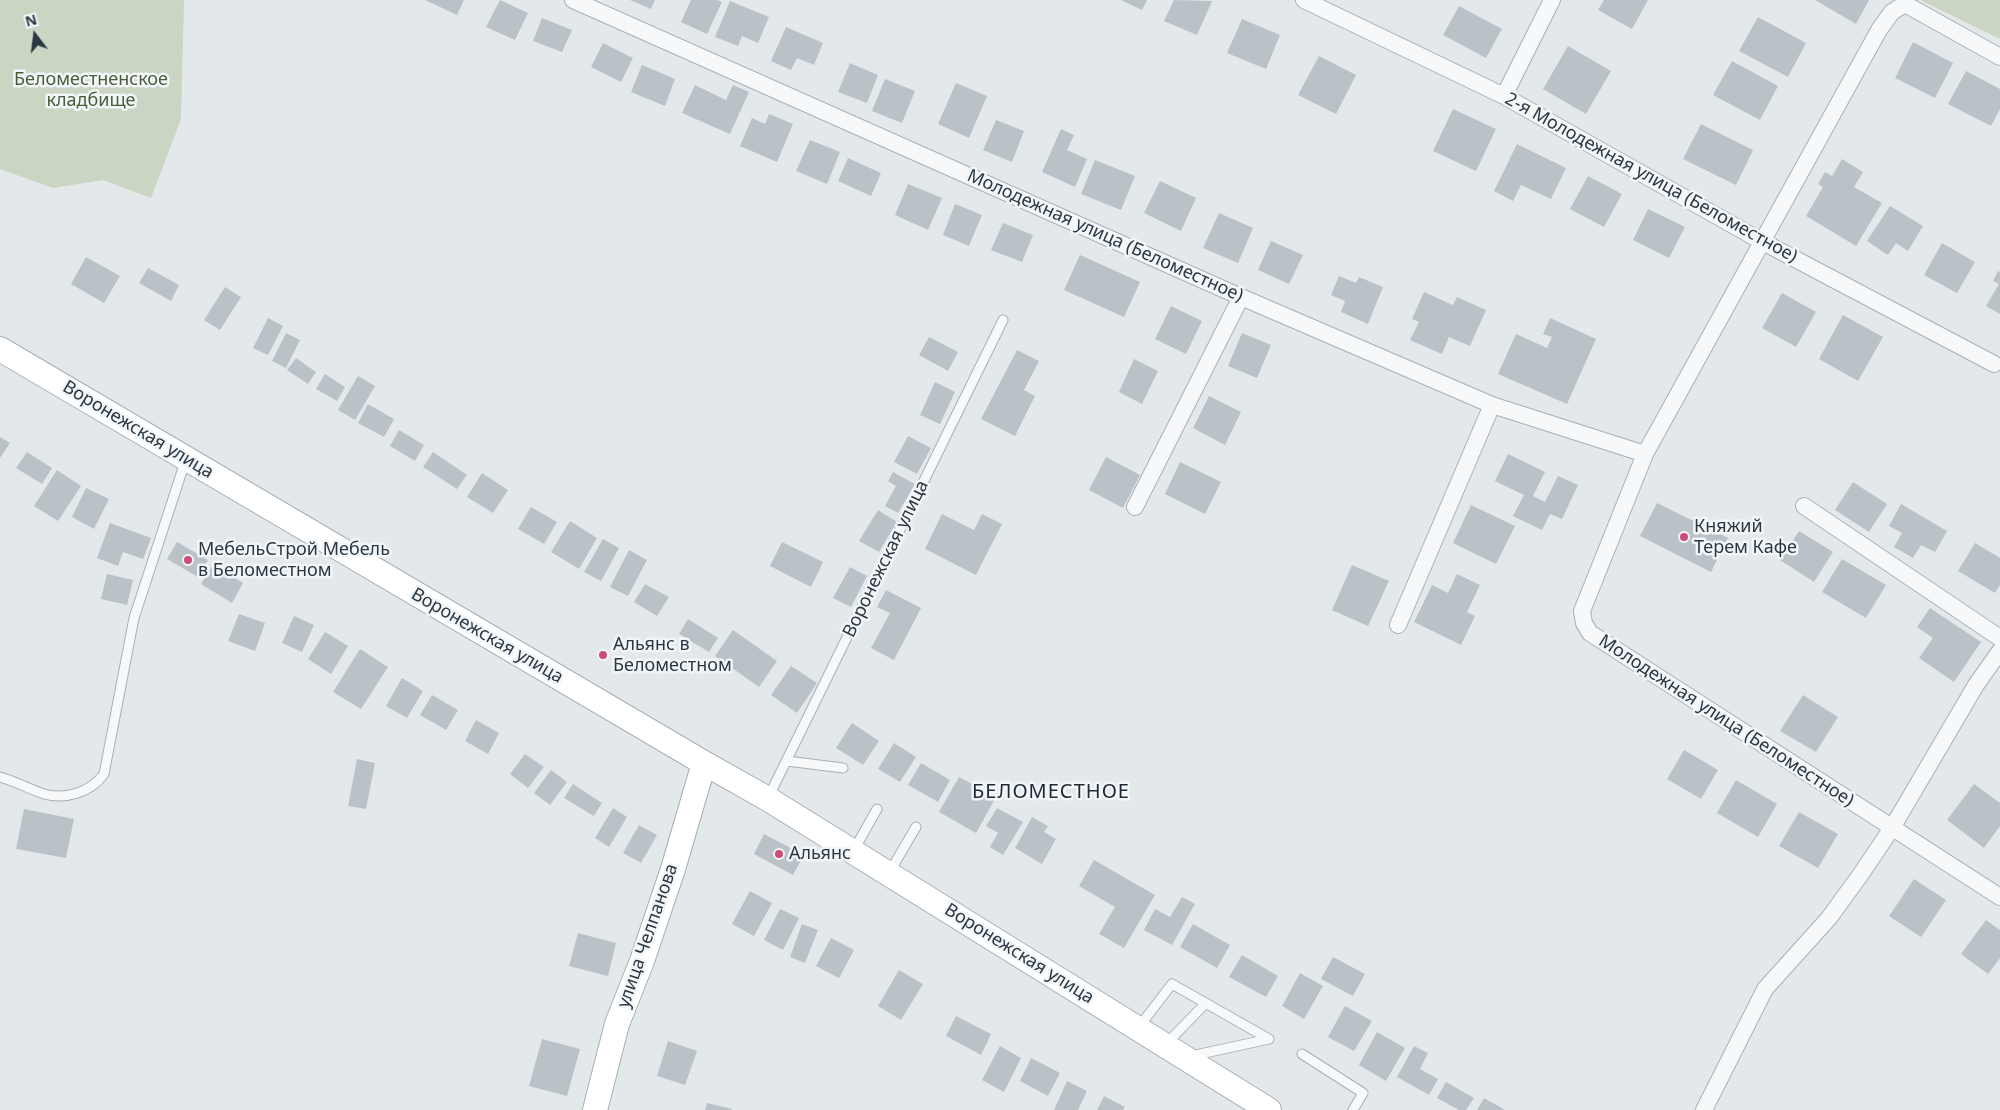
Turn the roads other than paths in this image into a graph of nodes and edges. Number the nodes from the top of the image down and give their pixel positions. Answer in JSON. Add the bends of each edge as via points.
{"nodes":[{"id":1,"x":573,"y":0,"type":"edge"},
{"id":2,"x":1304,"y":0,"type":"edge"},
{"id":3,"x":1552,"y":0,"type":"edge"},
{"id":4,"x":1905,"y":2,"type":"edge"},
{"id":5,"x":2000,"y":57,"type":"edge"},
{"id":6,"x":1504,"y":96,"type":"junction"},
{"id":7,"x":1763,"y":242,"type":"junction"},
{"id":8,"x":1242,"y":297,"type":"junction"},
{"id":9,"x":1003,"y":320,"type":"dead end"},
{"id":10,"x":0,"y":349,"type":"edge"},
{"id":11,"x":1994,"y":364,"type":"dead end"},
{"id":12,"x":1492,"y":404,"type":"junction"},
{"id":13,"x":1645,"y":454,"type":"junction"},
{"id":14,"x":186,"y":459,"type":"junction"},
{"id":15,"x":1804,"y":506,"type":"dead end"},
{"id":16,"x":1135,"y":507,"type":"dead end"},
{"id":17,"x":1398,"y":625,"type":"dead end"},
{"id":18,"x":2000,"y":638,"type":"edge"},
{"id":19,"x":2000,"y":651,"type":"edge"},
{"id":20,"x":787,"y":761,"type":"junction"},
{"id":21,"x":704,"y":763,"type":"junction"},
{"id":22,"x":843,"y":768,"type":"dead end"},
{"id":23,"x":0,"y":777,"type":"edge"},
{"id":24,"x":768,"y":799,"type":"junction"},
{"id":25,"x":877,"y":809,"type":"dead end"},
{"id":26,"x":916,"y":827,"type":"dead end"},
{"id":27,"x":1892,"y":828,"type":"junction"},
{"id":28,"x":853,"y":851,"type":"junction"},
{"id":29,"x":889,"y":873,"type":"junction"},
{"id":30,"x":2000,"y":897,"type":"edge"},
{"id":31,"x":1206,"y":1003,"type":"junction"},
{"id":32,"x":1138,"y":1028,"type":"junction"},
{"id":33,"x":1175,"y":1051,"type":"junction"},
{"id":34,"x":1302,"y":1054,"type":"dead end"},
{"id":35,"x":595,"y":1110,"type":"edge"},
{"id":36,"x":1269,"y":1110,"type":"edge"},
{"id":37,"x":1353,"y":1110,"type":"edge"},
{"id":38,"x":1704,"y":1110,"type":"edge"}],
"edges":[{"from":1,"to":8,"type":"street","name":"Молодежная улица (Беломестное)"},
{"from":2,"to":6,"type":"street","name":"2-я Молодежная улица (Беломестное)"},
{"from":3,"to":6,"type":"street"},
{"from":4,"to":5,"type":"street"},
{"from":4,"to":7,"type":"street","name":"Молодежная улица (Беломестное)","via":[[1892,12],[1880,30]]},
{"from":6,"to":7,"type":"street","name":"2-я Молодежная улица (Беломестное)"},
{"from":7,"to":11,"type":"street","name":"2-я Молодежная улица (Беломестное)"},
{"from":7,"to":13,"type":"street","name":"Молодежная улица (Беломестное)"},
{"from":8,"to":12,"type":"street","name":"Молодежная улица (Беломестное)"},
{"from":8,"to":16,"type":"street"},
{"from":9,"to":20,"type":"lane","name":"Воронежская улица"},
{"from":10,"to":14,"type":"street","name":"Воронежская улица"},
{"from":12,"to":13,"type":"street","name":"Молодежная улица (Беломестное)"},
{"from":12,"to":17,"type":"street"},
{"from":13,"to":27,"type":"street","name":"Молодежная улица (Беломестное)","via":[[1582,611],[1586,628]]},
{"from":14,"to":21,"type":"street","name":"Воронежская улица"},
{"from":14,"to":23,"type":"lane","via":[[134,618],[104,774],[89,789],[60,795],[45,794]]},
{"from":15,"to":18,"type":"street"},
{"from":19,"to":27,"type":"street","via":[[1976,685]]},
{"from":20,"to":22,"type":"lane"},
{"from":20,"to":24,"type":"lane","name":"Воронежская улица"},
{"from":21,"to":24,"type":"street","name":"Воронежская улица"},
{"from":21,"to":35,"type":"street","name":"улица Челпанова","via":[[673,869],[617,1024]]},
{"from":24,"to":28,"type":"street","name":"Воронежская улица"},
{"from":25,"to":28,"type":"lane"},
{"from":26,"to":29,"type":"lane"},
{"from":27,"to":30,"type":"street","name":"Молодежная улица (Беломестное)"},
{"from":27,"to":38,"type":"street","via":[[1829,918],[1765,989]]},
{"from":28,"to":29,"type":"street","name":"Воронежская улица"},
{"from":29,"to":32,"type":"street","name":"Воронежская улица"},
{"from":31,"to":32,"type":"lane","via":[[1172,984]]},
{"from":31,"to":33,"type":"lane"},
{"from":31,"to":33,"type":"lane","via":[[1269,1038]]},
{"from":32,"to":33,"type":"street","name":"Воронежская улица"},
{"from":33,"to":36,"type":"street","name":"Воронежская улица"},
{"from":34,"to":37,"type":"lane","via":[[1363,1093]]}]}
